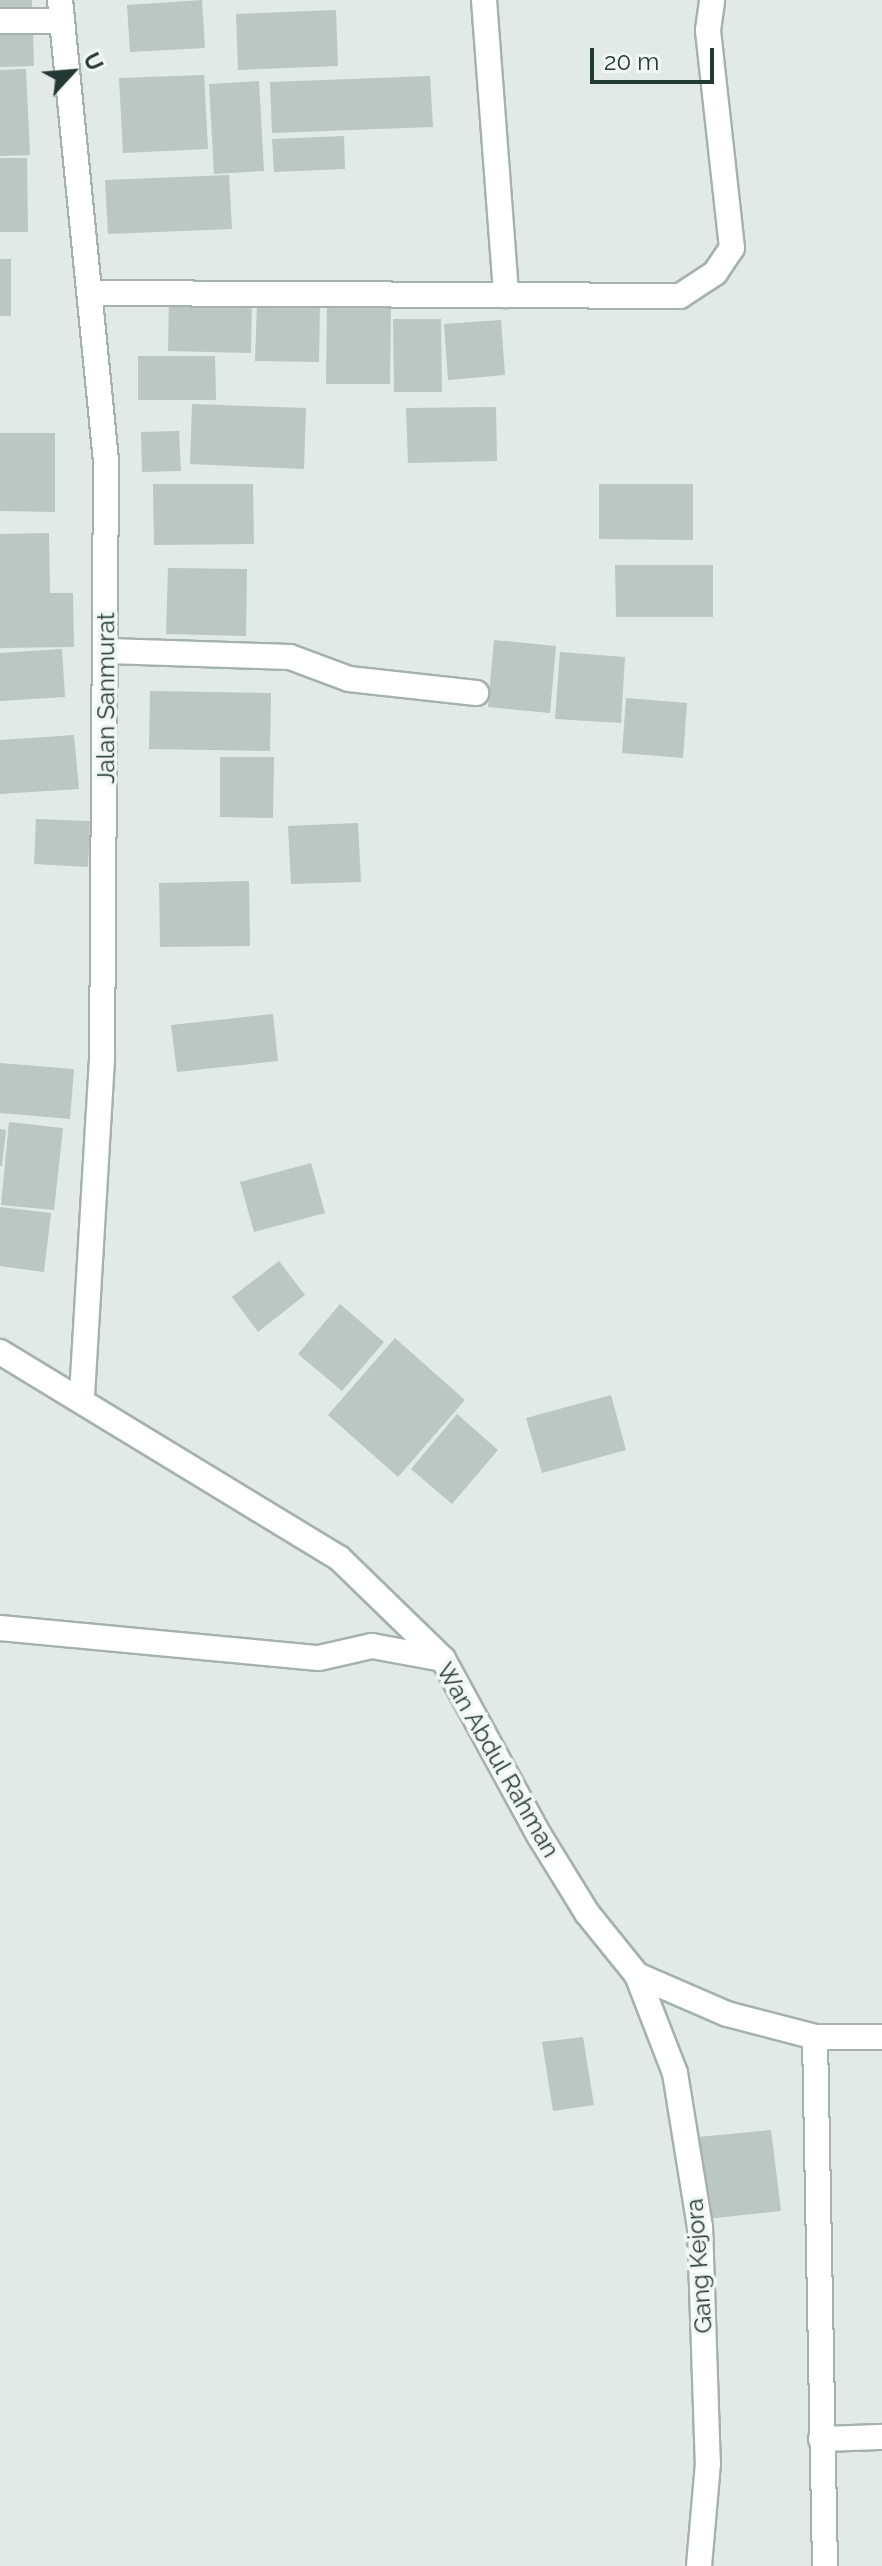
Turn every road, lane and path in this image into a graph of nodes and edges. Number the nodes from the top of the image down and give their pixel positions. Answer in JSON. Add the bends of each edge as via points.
{"nodes":[{"id":1,"x":484,"y":0,"type":"edge"},
{"id":2,"x":712,"y":0,"type":"edge"},
{"id":3,"x":60,"y":10,"type":"edge"},
{"id":4,"x":0,"y":21,"type":"edge"},
{"id":5,"x":93,"y":293,"type":"junction"},
{"id":6,"x":506,"y":295,"type":"junction"},
{"id":7,"x":108,"y":651,"type":"junction"},
{"id":8,"x":476,"y":693,"type":"dead end"},
{"id":9,"x":0,"y":1352,"type":"edge"},
{"id":10,"x":82,"y":1399,"type":"junction"},
{"id":11,"x":0,"y":1628,"type":"edge"},
{"id":12,"x":443,"y":1659,"type":"junction"},
{"id":13,"x":637,"y":1975,"type":"junction"},
{"id":14,"x":815,"y":2037,"type":"junction"},
{"id":15,"x":882,"y":2037,"type":"edge"},
{"id":16,"x":882,"y":2437,"type":"edge"},
{"id":17,"x":821,"y":2439,"type":"junction"},
{"id":18,"x":699,"y":2566,"type":"edge"},
{"id":19,"x":825,"y":2566,"type":"edge"}],
"edges":[{"from":1,"to":6,"type":"street"},
{"from":2,"to":6,"type":"street","via":[[708,30],[732,248],[715,273],[680,296]]},
{"from":3,"to":4,"type":"street"},
{"from":3,"to":5,"type":"street","name":"Jalan Sanmurat"},
{"from":5,"to":6,"type":"street"},
{"from":5,"to":7,"type":"street","name":"Jalan Sanmurat","via":[[106,462]]},
{"from":7,"to":8,"type":"street","via":[[290,657],[349,679]]},
{"from":7,"to":10,"type":"street","name":"Jalan Sanmurat","via":[[102,1059]]},
{"from":9,"to":10,"type":"street","name":"Wan Abdul Rahman"},
{"from":10,"to":12,"type":"street","name":"Wan Abdul Rahman","via":[[339,1558]]},
{"from":11,"to":12,"type":"street","via":[[319,1658],[372,1646]]},
{"from":12,"to":13,"type":"street","name":"Wan Abdul Rahman","via":[[539,1835],[587,1913]]},
{"from":13,"to":14,"type":"street","name":"Wan Abdul Rahman","via":[[727,2014]]},
{"from":13,"to":18,"type":"street","name":"Gang Kejora","via":[[675,2073],[700,2227],[708,2463]]},
{"from":14,"to":15,"type":"street","name":"Wan Abdul Rahman"},
{"from":14,"to":17,"type":"street"},
{"from":16,"to":17,"type":"street"},
{"from":17,"to":19,"type":"street"}]}
